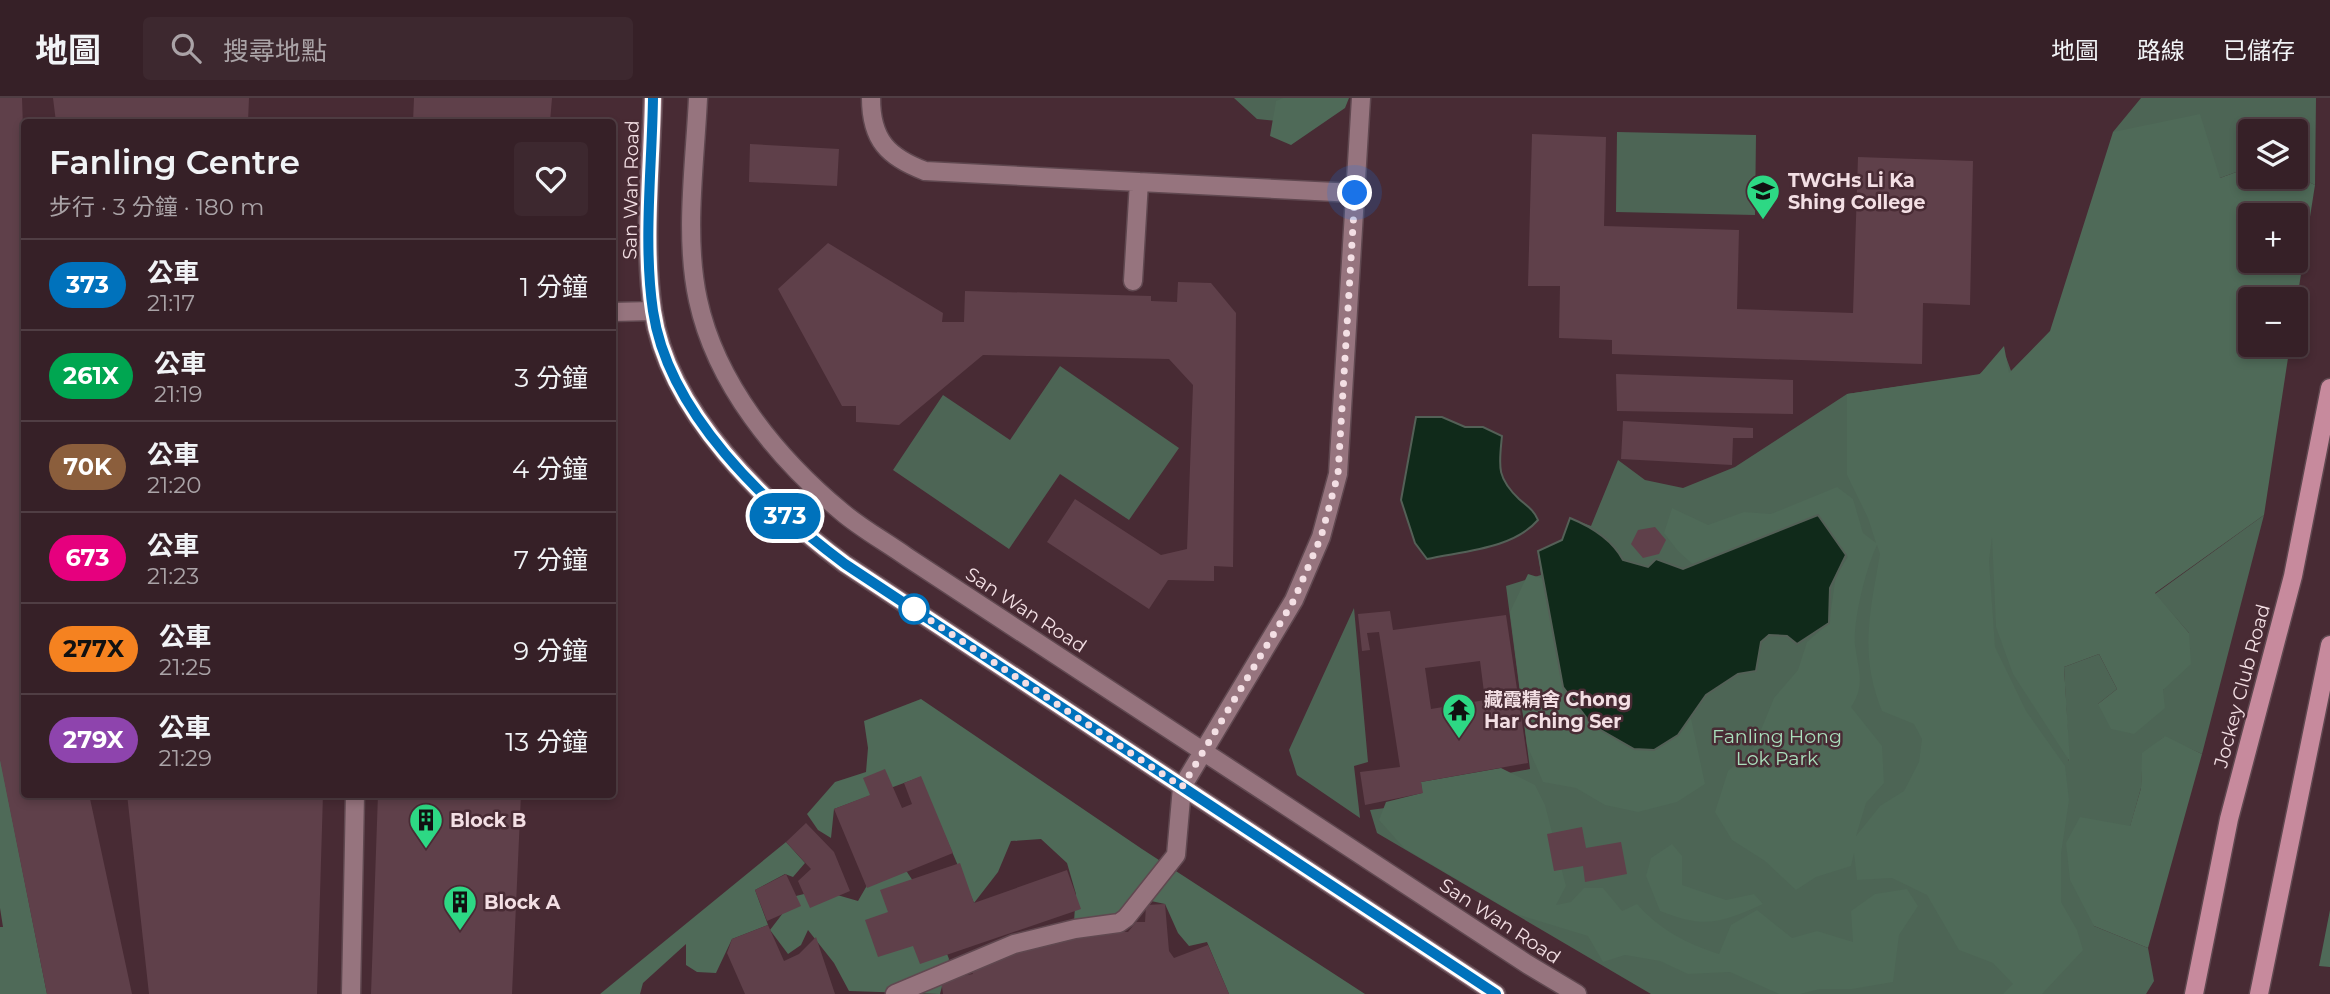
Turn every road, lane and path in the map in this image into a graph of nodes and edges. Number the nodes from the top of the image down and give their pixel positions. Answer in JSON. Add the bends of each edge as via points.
{"nodes":[{"id":1,"x":653,"y":98,"type":"edge"},
{"id":2,"x":698,"y":98,"type":"edge"},
{"id":3,"x":871,"y":98,"type":"edge"},
{"id":4,"x":1361,"y":98,"type":"edge"},
{"id":5,"x":1139,"y":182,"type":"junction"},
{"id":6,"x":1355,"y":193,"type":"junction"},
{"id":7,"x":1132,"y":281,"type":"dead end"},
{"id":8,"x":616,"y":312,"type":"edge"},
{"id":9,"x":653,"y":312,"type":"junction"},
{"id":10,"x":2330,"y":388,"type":"edge"},
{"id":11,"x":2330,"y":645,"type":"edge"},
{"id":12,"x":1205,"y":752,"type":"junction"},
{"id":13,"x":1182,"y":787,"type":"junction"},
{"id":14,"x":355,"y":798,"type":"edge"},
{"id":15,"x":351,"y":994,"type":"edge"},
{"id":16,"x":895,"y":994,"type":"edge"},
{"id":17,"x":1496,"y":994,"type":"edge"},
{"id":18,"x":1577,"y":994,"type":"edge"},
{"id":19,"x":2194,"y":994,"type":"edge"},
{"id":20,"x":2259,"y":994,"type":"edge"}],
"edges":[{"from":1,"to":9,"type":"street","name":"San Wan Road"},
{"from":2,"to":12,"type":"street","name":"San Wan Road","via":[[692,245],[697,298],[708,337],[750,414],[807,482],[844,514]]},
{"from":3,"to":5,"type":"street","via":[[878,138],[898,161],[925,171]]},
{"from":4,"to":6,"type":"street"},
{"from":5,"to":6,"type":"street"},
{"from":5,"to":7,"type":"street"},
{"from":6,"to":12,"type":"street","via":[[1338,474],[1321,537],[1294,600]]},
{"from":8,"to":9,"type":"street"},
{"from":9,"to":13,"type":"street","name":"San Wan Road","via":[[676,378],[714,440],[800,530]]},
{"from":10,"to":19,"type":"main road","name":"Jockey Club Road","via":[[2304,527],[2229,819]]},
{"from":11,"to":20,"type":"main road"},
{"from":12,"to":13,"type":"street"},
{"from":12,"to":18,"type":"street","name":"San Wan Road"},
{"from":13,"to":16,"type":"street","via":[[1176,855],[1126,918],[1014,944]]},
{"from":13,"to":17,"type":"street","name":"San Wan Road"},
{"from":14,"to":15,"type":"street"}]}
